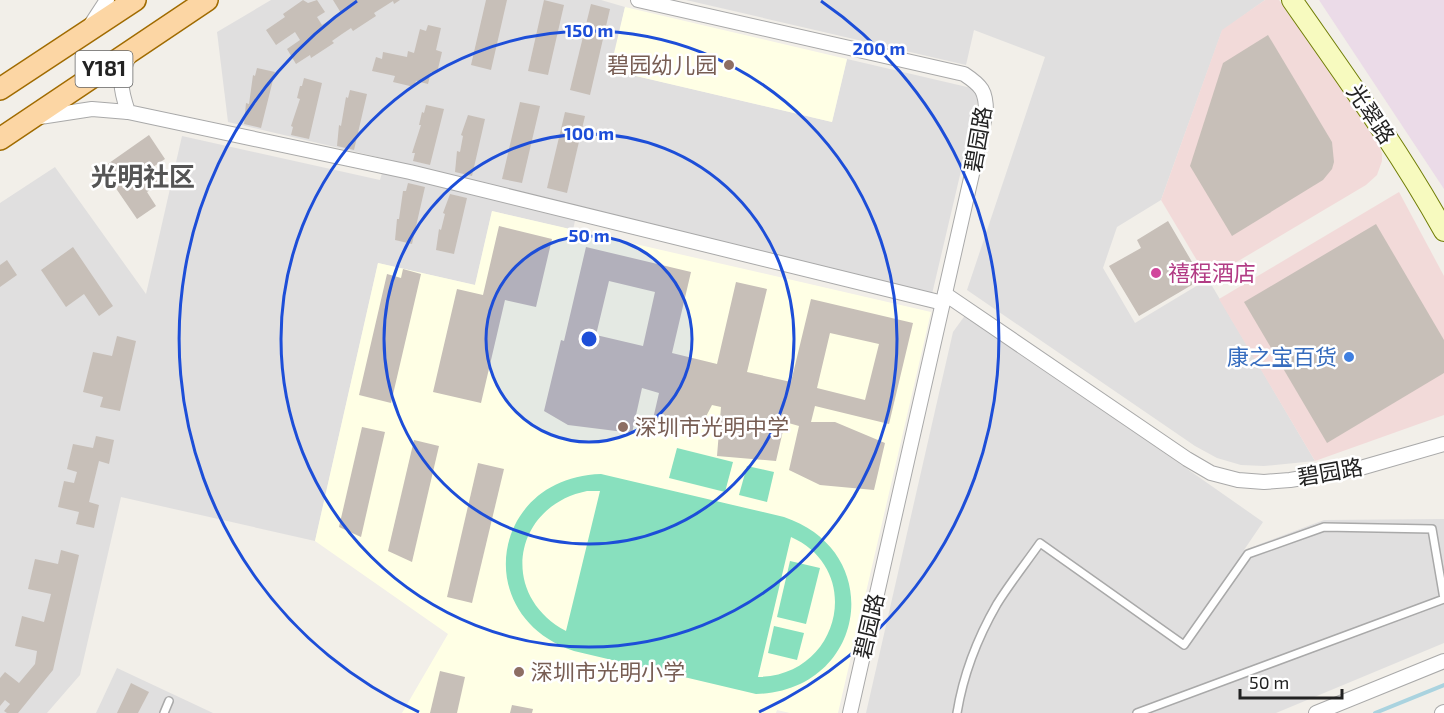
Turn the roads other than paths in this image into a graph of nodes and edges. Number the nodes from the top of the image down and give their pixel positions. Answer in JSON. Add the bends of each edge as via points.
{"nodes":[{"id":1,"x":107,"y":0,"type":"edge"},
{"id":2,"x":135,"y":0,"type":"edge"},
{"id":3,"x":207,"y":0,"type":"edge"},
{"id":4,"x":638,"y":0,"type":"edge"},
{"id":5,"x":1292,"y":0,"type":"edge"},
{"id":6,"x":85,"y":33,"type":"junction"},
{"id":7,"x":133,"y":50,"type":"junction"},
{"id":8,"x":0,"y":89,"type":"edge"},
{"id":9,"x":128,"y":112,"type":"junction"},
{"id":10,"x":30,"y":119,"type":"junction"},
{"id":11,"x":0,"y":139,"type":"edge"},
{"id":12,"x":1444,"y":231,"type":"edge"},
{"id":13,"x":944,"y":299,"type":"junction"},
{"id":14,"x":1444,"y":444,"type":"edge"},
{"id":15,"x":1444,"y":660,"type":"edge"},
{"id":16,"x":169,"y":701,"type":"dead end"},
{"id":17,"x":164,"y":713,"type":"edge"},
{"id":18,"x":850,"y":713,"type":"edge"},
{"id":19,"x":957,"y":713,"type":"edge"},
{"id":20,"x":1137,"y":713,"type":"edge"},
{"id":21,"x":1316,"y":713,"type":"edge"}],
"edges":[{"from":1,"to":6,"type":"street"},
{"from":2,"to":6,"type":"main road","number":"Y181"},
{"from":3,"to":7,"type":"main road","number":"Y181"},
{"from":4,"to":13,"type":"street","name":"碧园路","via":[[964,74],[978,83],[986,95],[986,112]]},
{"from":5,"to":12,"type":"street","name":"光翠路","via":[[1384,130]]},
{"from":6,"to":8,"type":"main road","number":"Y181"},
{"from":7,"to":9,"type":"street","via":[[122,71],[121,90]]},
{"from":7,"to":10,"type":"main road","number":"Y181"},
{"from":9,"to":10,"type":"street","via":[[92,109]]},
{"from":9,"to":13,"type":"street","via":[[410,172]]},
{"from":10,"to":11,"type":"main road","number":"Y181"},
{"from":13,"to":14,"type":"street","name":"碧园路","via":[[1211,473],[1238,480],[1290,480],[1357,469]]},
{"from":13,"to":18,"type":"street","name":"碧园路"},
{"from":15,"to":21,"type":"street"},
{"from":16,"to":17,"type":"lane"},
{"from":19,"to":20,"type":"lane","via":[[981,637],[998,603],[1040,543],[1184,645],[1248,555],[1324,527],[1432,529],[1444,599]]}]}
